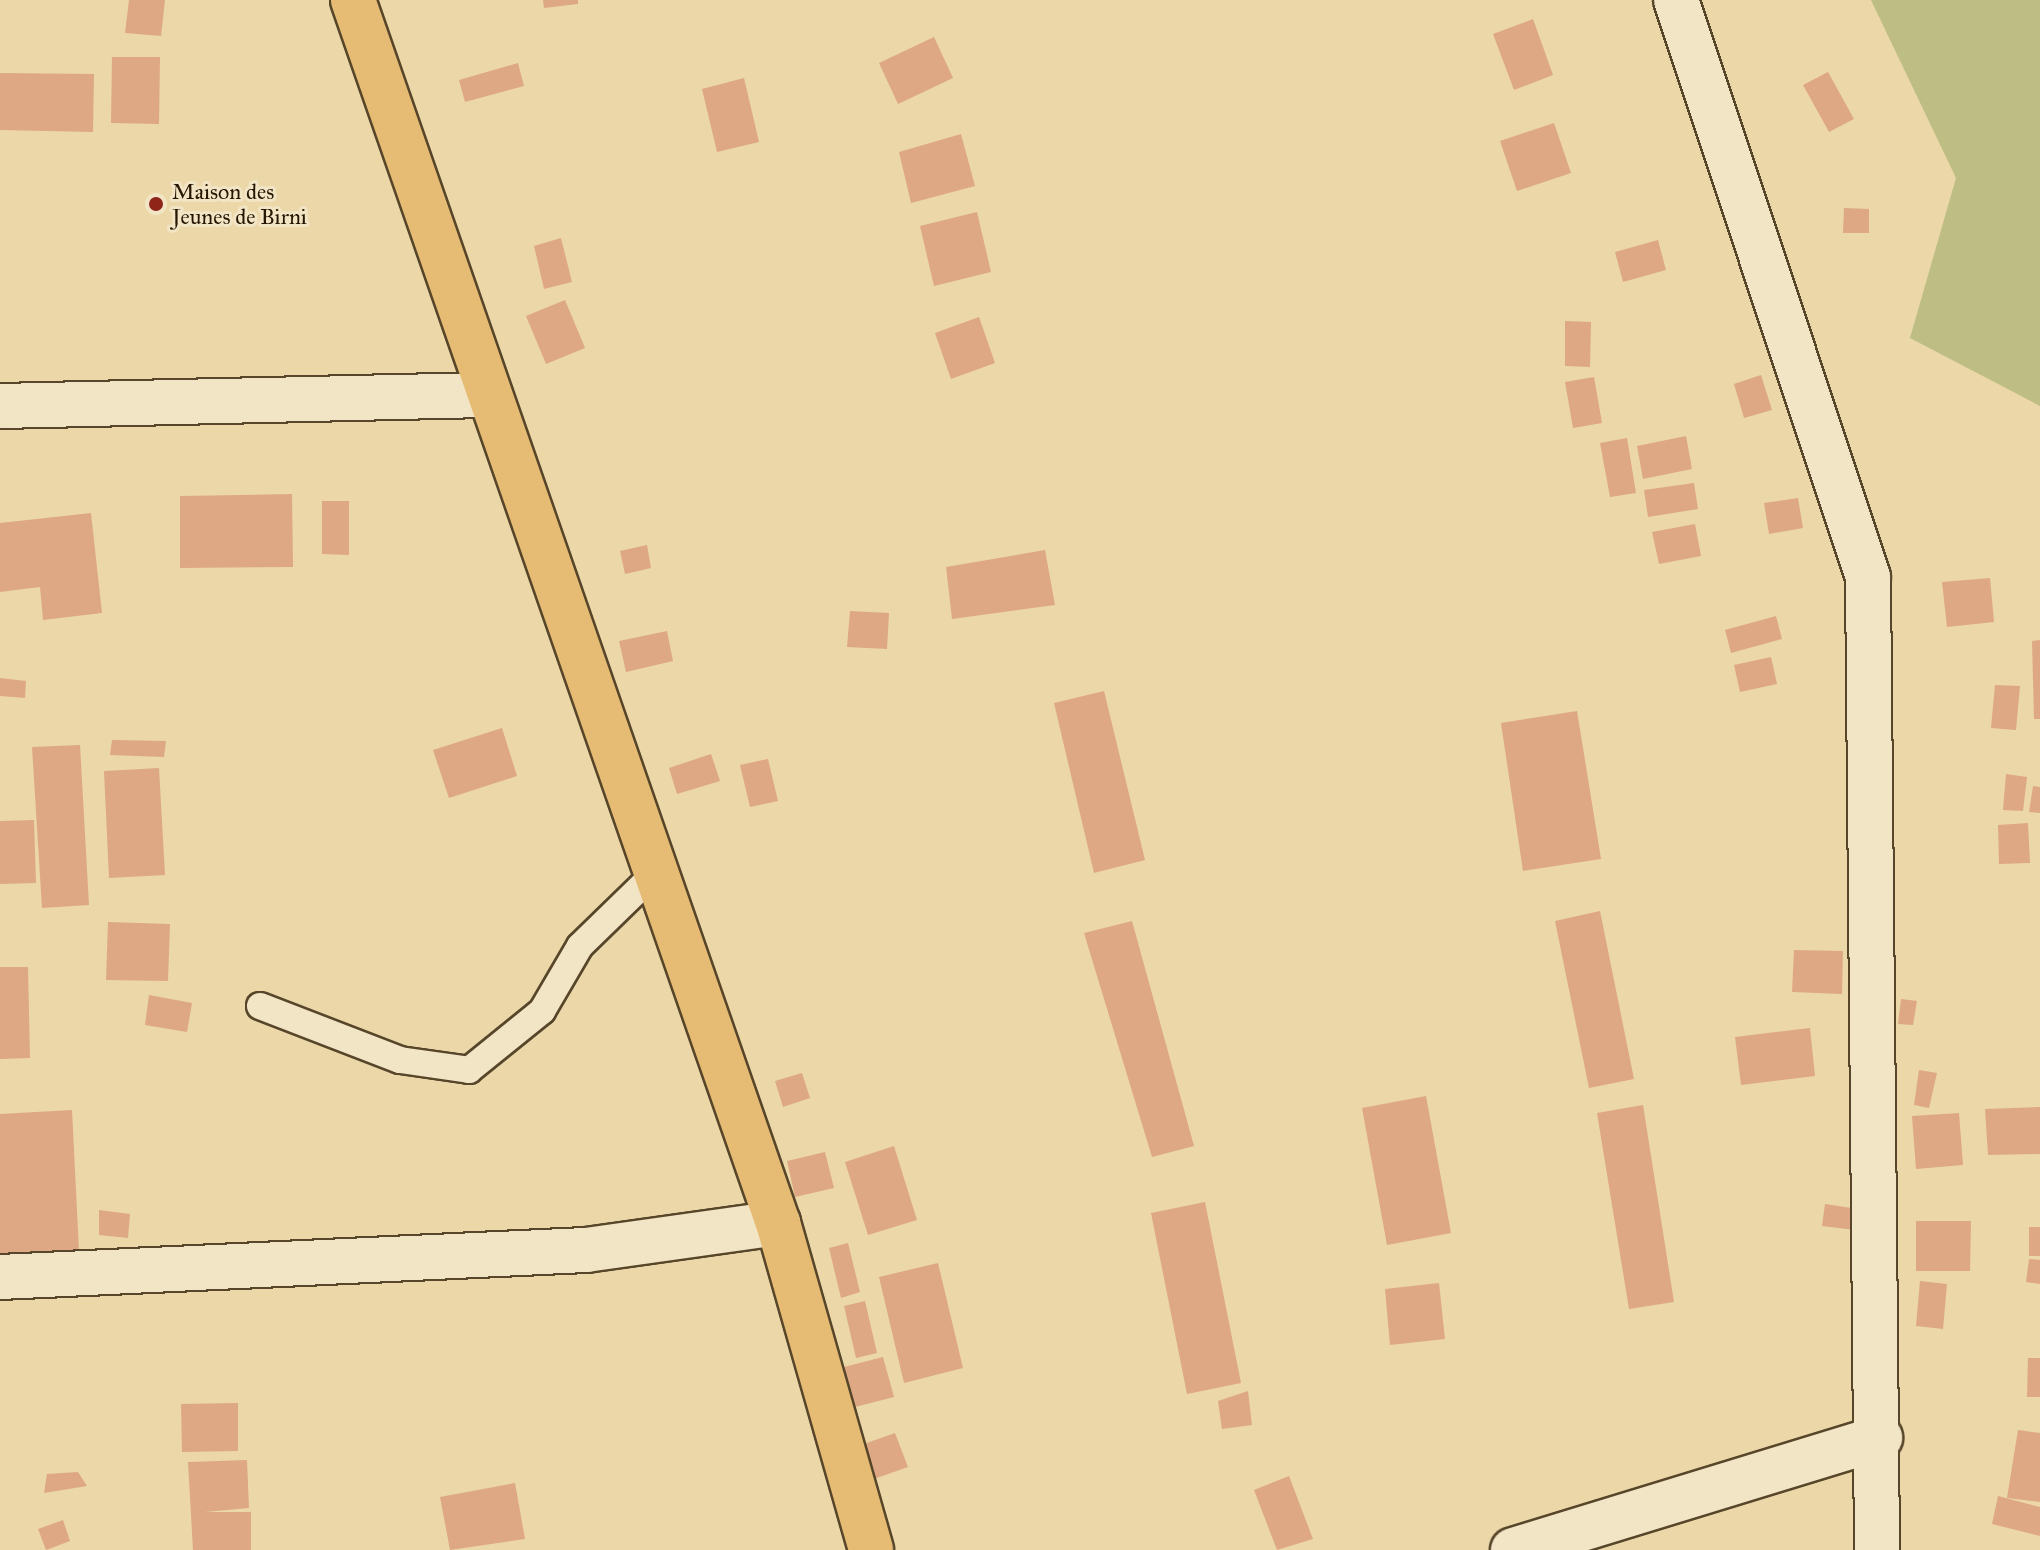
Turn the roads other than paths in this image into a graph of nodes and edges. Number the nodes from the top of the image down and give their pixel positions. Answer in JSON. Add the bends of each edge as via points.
{"nodes":[{"id":1,"x":353,"y":0,"type":"edge"},
{"id":2,"x":1676,"y":0,"type":"edge"},
{"id":3,"x":487,"y":395,"type":"junction"},
{"id":4,"x":0,"y":406,"type":"edge"},
{"id":5,"x":655,"y":873,"type":"junction"},
{"id":6,"x":260,"y":1006,"type":"dead end"},
{"id":7,"x":778,"y":1223,"type":"junction"},
{"id":8,"x":0,"y":1277,"type":"edge"},
{"id":9,"x":1880,"y":1438,"type":"junction"},
{"id":10,"x":871,"y":1550,"type":"edge"},
{"id":11,"x":1513,"y":1550,"type":"edge"},
{"id":12,"x":1877,"y":1550,"type":"edge"}],
"edges":[{"from":1,"to":3,"type":"highway"},
{"from":2,"to":9,"type":"street","via":[[1868,577]]},
{"from":3,"to":4,"type":"street"},
{"from":3,"to":5,"type":"highway"},
{"from":5,"to":6,"type":"lane","via":[[580,946],[542,1011],[469,1070],[400,1060]]},
{"from":5,"to":7,"type":"highway"},
{"from":7,"to":8,"type":"street","via":[[586,1250]]},
{"from":7,"to":10,"type":"highway"},
{"from":9,"to":11,"type":"street"},
{"from":9,"to":12,"type":"street"}]}
